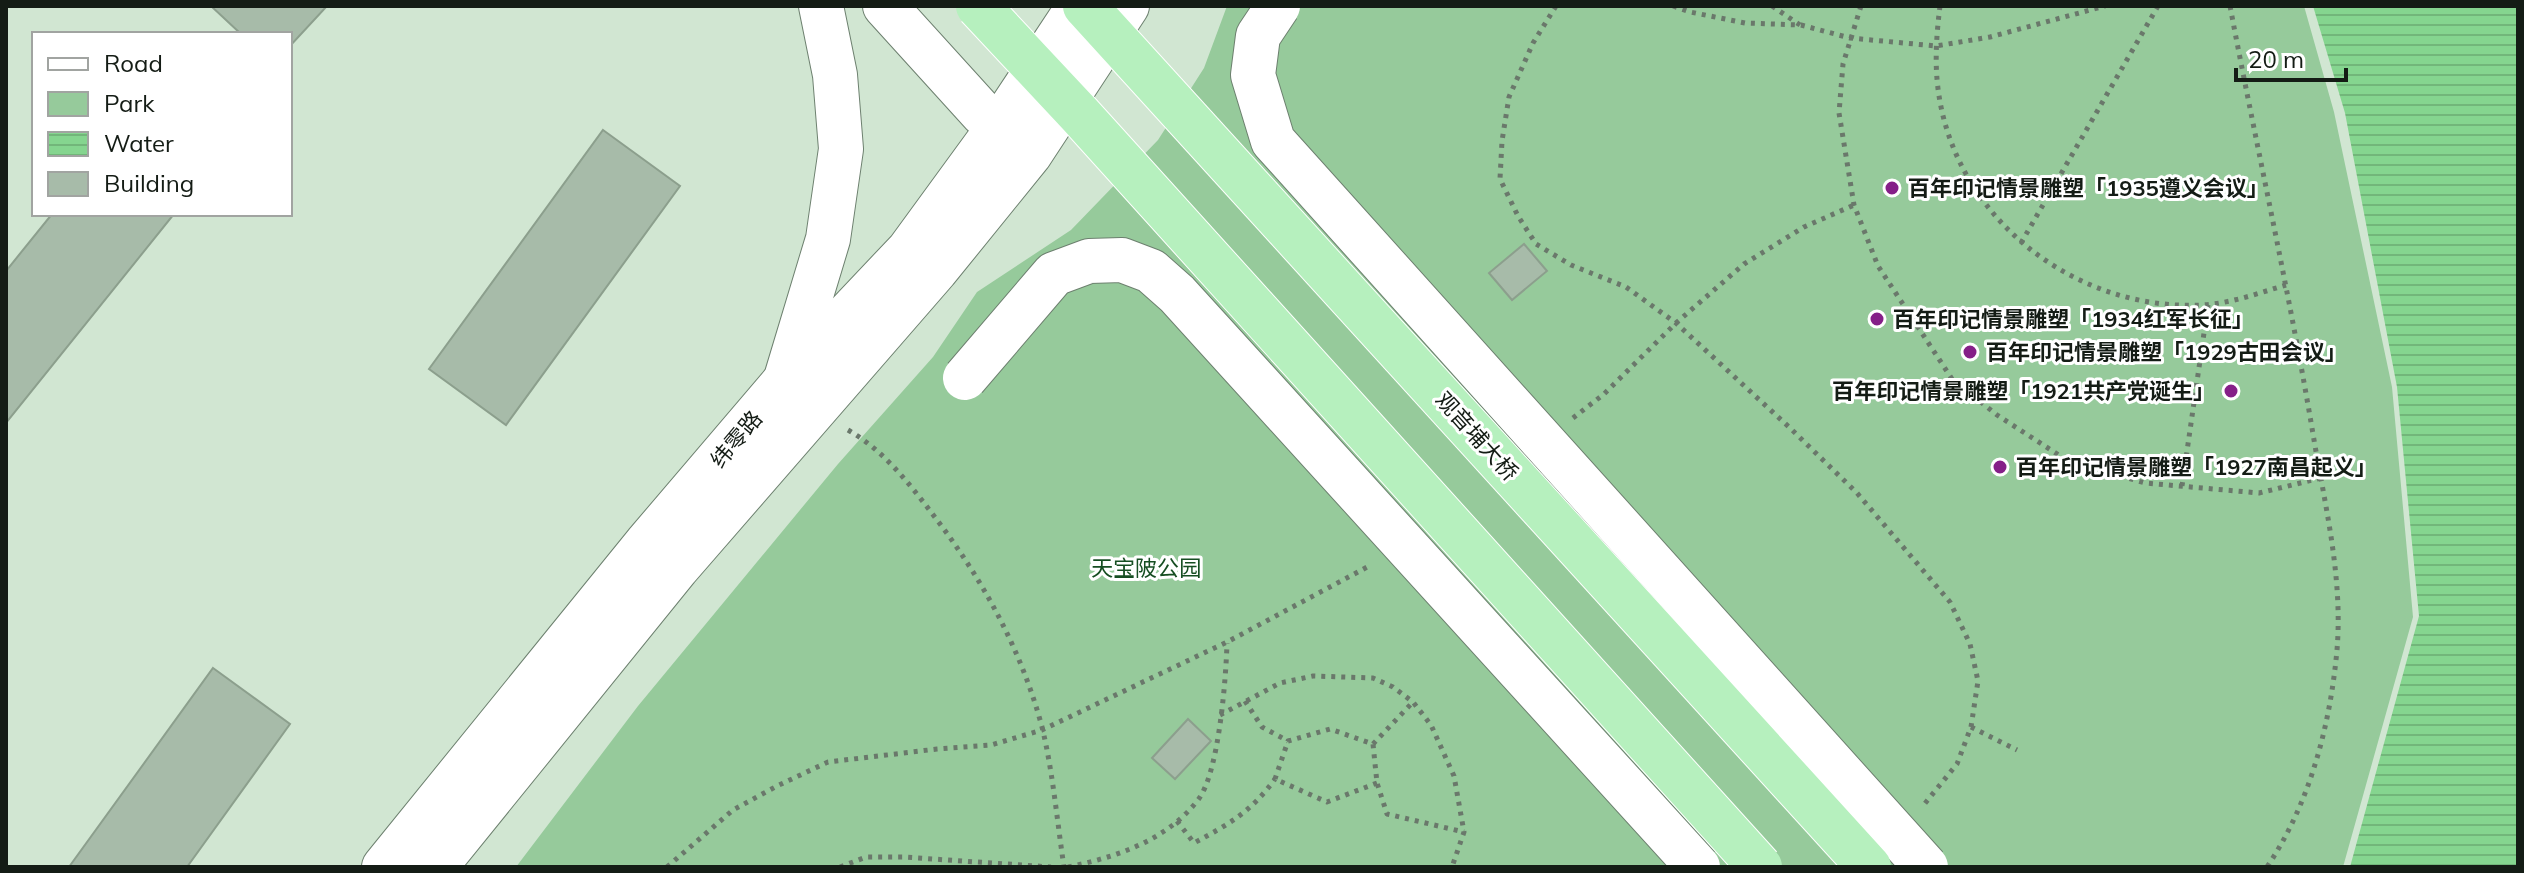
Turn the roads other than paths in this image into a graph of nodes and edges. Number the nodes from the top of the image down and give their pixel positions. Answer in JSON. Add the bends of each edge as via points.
{"nodes":[{"id":1,"x":821,"y":6,"type":"edge"},
{"id":2,"x":885,"y":6,"type":"edge"},
{"id":3,"x":978,"y":6,"type":"edge"},
{"id":4,"x":1079,"y":6,"type":"edge"},
{"id":5,"x":1085,"y":6,"type":"edge"},
{"id":6,"x":1127,"y":6,"type":"edge"},
{"id":7,"x":1278,"y":6,"type":"edge"},
{"id":8,"x":983,"y":114,"type":"dead end"},
{"id":9,"x":965,"y":378,"type":"dead end"},
{"id":10,"x":785,"y":381,"type":"junction"},
{"id":11,"x":384,"y":867,"type":"edge"},
{"id":12,"x":435,"y":867,"type":"edge"},
{"id":13,"x":1698,"y":867,"type":"edge"},
{"id":14,"x":1760,"y":867,"type":"edge"},
{"id":15,"x":1869,"y":867,"type":"edge"},
{"id":16,"x":1926,"y":867,"type":"edge"}],
"edges":[{"from":1,"to":10,"type":"street","via":[[835,75],[841,149],[828,239]]},
{"from":2,"to":8,"type":"street"},
{"from":3,"to":14,"type":"main road","bridge":true},
{"from":4,"to":10,"type":"street","name":"纬零路","via":[[909,250]]},
{"from":5,"to":15,"type":"main road","name":"观音埔大桥","bridge":true},
{"from":6,"to":12,"type":"street","name":"纬零路","via":[[1021,165],[677,568]]},
{"from":7,"to":16,"type":"street","bridge":true,"via":[[1258,36],[1253,75],[1273,141]]},
{"from":9,"to":13,"type":"street","bridge":true,"via":[[1054,274],[1089,261],[1122,260],[1151,271]]},
{"from":10,"to":11,"type":"street","name":"纬零路"}]}
